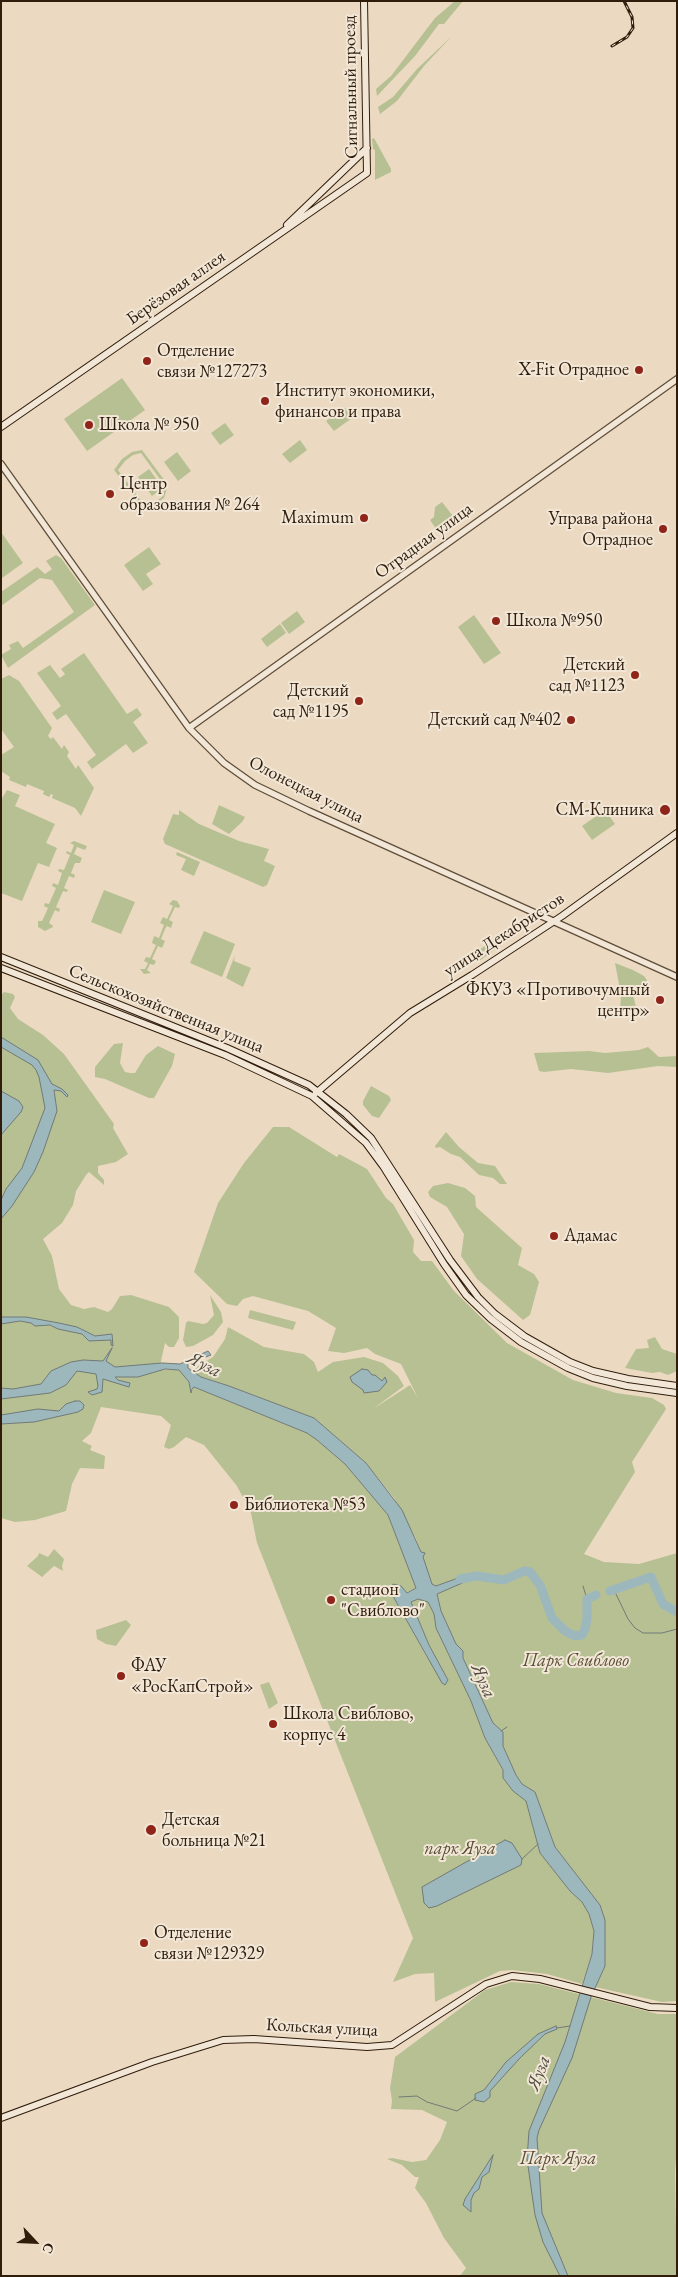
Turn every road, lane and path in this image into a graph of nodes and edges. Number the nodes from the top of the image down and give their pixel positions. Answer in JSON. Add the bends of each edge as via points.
{"nodes":[{"id":1,"x":364,"y":1,"type":"edge"},
{"id":2,"x":366,"y":148,"type":"junction"},
{"id":3,"x":367,"y":172,"type":"joint"},
{"id":4,"x":275,"y":237,"type":"junction"},
{"id":5,"x":677,"y":379,"type":"edge"},
{"id":6,"x":1,"y":427,"type":"edge"},
{"id":7,"x":1,"y":464,"type":"edge"},
{"id":8,"x":189,"y":728,"type":"junction"},
{"id":9,"x":677,"y":833,"type":"edge"},
{"id":10,"x":552,"y":922,"type":"junction"},
{"id":11,"x":1,"y":957,"type":"edge"},
{"id":12,"x":1,"y":968,"type":"edge"},
{"id":13,"x":677,"y":977,"type":"edge"},
{"id":14,"x":315,"y":1094,"type":"junction"},
{"id":15,"x":677,"y":1386,"type":"edge"},
{"id":16,"x":677,"y":1393,"type":"edge"},
{"id":17,"x":677,"y":2008,"type":"edge"},
{"id":18,"x":1,"y":2118,"type":"edge"}],
"edges":[{"from":1,"to":2,"type":"main road","name":"Сигнальный проезд"},
{"from":2,"to":3,"type":"main road","name":"Сигнальный проезд"},
{"from":2,"to":4,"type":"main road"},
{"from":3,"to":4,"type":"main road","name":"Берёзовая аллея"},
{"from":4,"to":6,"type":"main road","name":"Берёзовая аллея"},
{"from":5,"to":8,"type":"street","name":"Отрадная улица"},
{"from":7,"to":8,"type":"street","name":"Олонецкая улица"},
{"from":8,"to":10,"type":"street","name":"Олонецкая улица","via":[[224,763],[256,785]]},
{"from":9,"to":10,"type":"main road","name":"улица Декабристов"},
{"from":10,"to":13,"type":"street","name":"Олонецкая улица"},
{"from":10,"to":14,"type":"main road","name":"улица Декабристов","via":[[410,1013]]},
{"from":11,"to":14,"type":"main road","name":"Сельскохозяйственная улица","via":[[227,1048],[309,1086]]},
{"from":12,"to":14,"type":"main road","name":"Сельскохозяйственная улица","via":[[225,1055]]},
{"from":14,"to":15,"type":"main road","via":[[371,1138],[450,1260],[495,1314],[524,1336],[570,1362],[628,1379]]},
{"from":14,"to":16,"type":"main road","via":[[366,1143],[460,1287],[491,1320],[521,1342],[593,1378]]},
{"from":17,"to":18,"type":"main road","name":"Кольская улица","via":[[660,2008],[512,1976],[486,1984],[386,2047],[223,2040],[152,2062]]}]}
